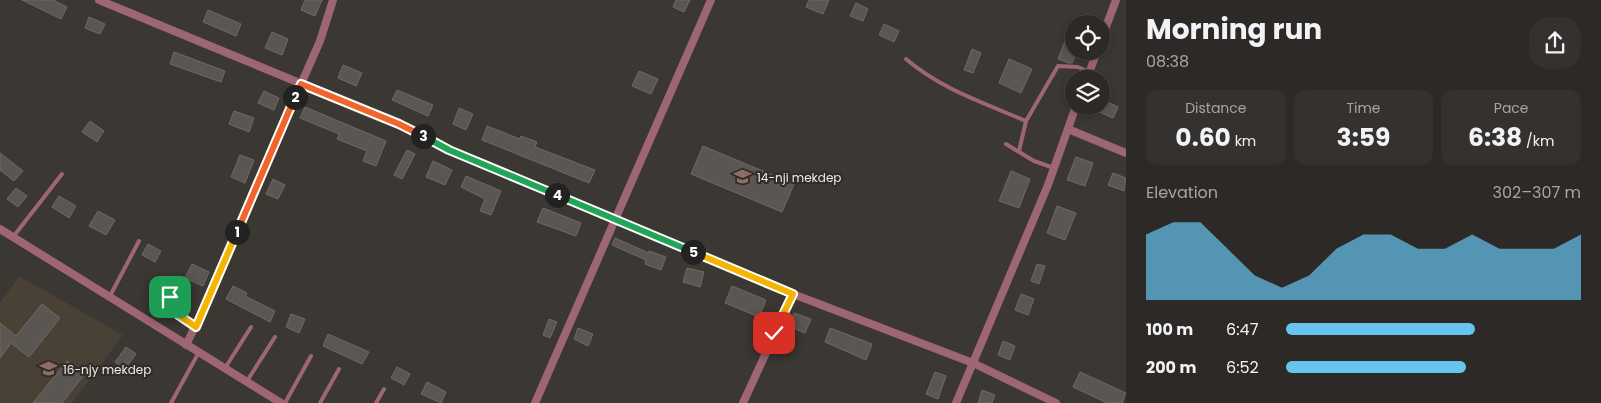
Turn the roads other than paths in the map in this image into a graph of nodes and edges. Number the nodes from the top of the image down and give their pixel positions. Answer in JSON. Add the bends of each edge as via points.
{"nodes":[{"id":1,"x":98,"y":0,"type":"edge"},
{"id":2,"x":333,"y":0,"type":"edge"},
{"id":3,"x":711,"y":0,"type":"edge"},
{"id":4,"x":1116,"y":0,"type":"edge"},
{"id":5,"x":1110,"y":16,"type":"edge"},
{"id":6,"x":906,"y":59,"type":"dead end"},
{"id":7,"x":1082,"y":70,"type":"edge"},
{"id":8,"x":301,"y":84,"type":"junction"},
{"id":9,"x":1073,"y":115,"type":"edge"},
{"id":10,"x":1026,"y":121,"type":"junction"},
{"id":11,"x":1068,"y":129,"type":"junction"},
{"id":12,"x":1006,"y":144,"type":"dead end"},
{"id":13,"x":1019,"y":151,"type":"junction"},
{"id":14,"x":1126,"y":152,"type":"edge"},
{"id":15,"x":1054,"y":168,"type":"junction"},
{"id":16,"x":62,"y":174,"type":"dead end"},
{"id":17,"x":615,"y":219,"type":"junction"},
{"id":18,"x":0,"y":229,"type":"edge"},
{"id":19,"x":14,"y":237,"type":"junction"},
{"id":20,"x":139,"y":241,"type":"dead end"},
{"id":21,"x":179,"y":284,"type":"dead end"},
{"id":22,"x":793,"y":294,"type":"junction"},
{"id":23,"x":109,"y":298,"type":"junction"},
{"id":24,"x":196,"y":327,"type":"junction"},
{"id":25,"x":251,"y":327,"type":"dead end"},
{"id":26,"x":275,"y":337,"type":"dead end"},
{"id":27,"x":186,"y":345,"type":"junction"},
{"id":28,"x":199,"y":352,"type":"junction"},
{"id":29,"x":311,"y":356,"type":"dead end"},
{"id":30,"x":973,"y":363,"type":"junction"},
{"id":31,"x":225,"y":368,"type":"junction"},
{"id":32,"x":339,"y":369,"type":"dead end"},
{"id":33,"x":246,"y":382,"type":"junction"},
{"id":34,"x":384,"y":389,"type":"dead end"},
{"id":35,"x":171,"y":403,"type":"edge"},
{"id":36,"x":281,"y":403,"type":"edge"},
{"id":37,"x":285,"y":403,"type":"edge"},
{"id":38,"x":320,"y":403,"type":"edge"},
{"id":39,"x":376,"y":403,"type":"edge"},
{"id":40,"x":535,"y":403,"type":"edge"},
{"id":41,"x":743,"y":403,"type":"edge"},
{"id":42,"x":956,"y":403,"type":"edge"},
{"id":43,"x":1056,"y":403,"type":"edge"}],
"edges":[{"from":1,"to":8,"type":"street"},
{"from":2,"to":8,"type":"street"},
{"from":3,"to":17,"type":"street"},
{"from":4,"to":5,"type":"street"},
{"from":6,"to":10,"type":"lane","via":[[946,87]]},
{"from":7,"to":10,"type":"lane","via":[[1058,66]]},
{"from":8,"to":17,"type":"street"},
{"from":8,"to":24,"type":"street"},
{"from":9,"to":11,"type":"street"},
{"from":10,"to":13,"type":"lane"},
{"from":11,"to":14,"type":"street"},
{"from":11,"to":15,"type":"street"},
{"from":12,"to":13,"type":"lane"},
{"from":13,"to":15,"type":"lane"},
{"from":15,"to":30,"type":"street"},
{"from":16,"to":19,"type":"lane"},
{"from":17,"to":22,"type":"street"},
{"from":17,"to":40,"type":"street"},
{"from":18,"to":19,"type":"street"},
{"from":19,"to":23,"type":"street"},
{"from":20,"to":23,"type":"lane"},
{"from":21,"to":24,"type":"lane","via":[[170,297],[171,310]]},
{"from":22,"to":30,"type":"street"},
{"from":22,"to":41,"type":"street"},
{"from":23,"to":27,"type":"street"},
{"from":24,"to":27,"type":"street"},
{"from":25,"to":31,"type":"lane"},
{"from":26,"to":33,"type":"lane"},
{"from":27,"to":28,"type":"street"},
{"from":28,"to":31,"type":"street"},
{"from":28,"to":35,"type":"lane"},
{"from":29,"to":37,"type":"lane"},
{"from":30,"to":42,"type":"street"},
{"from":30,"to":43,"type":"street"},
{"from":31,"to":33,"type":"street"},
{"from":32,"to":38,"type":"lane"},
{"from":33,"to":36,"type":"street"},
{"from":34,"to":39,"type":"lane"}]}
